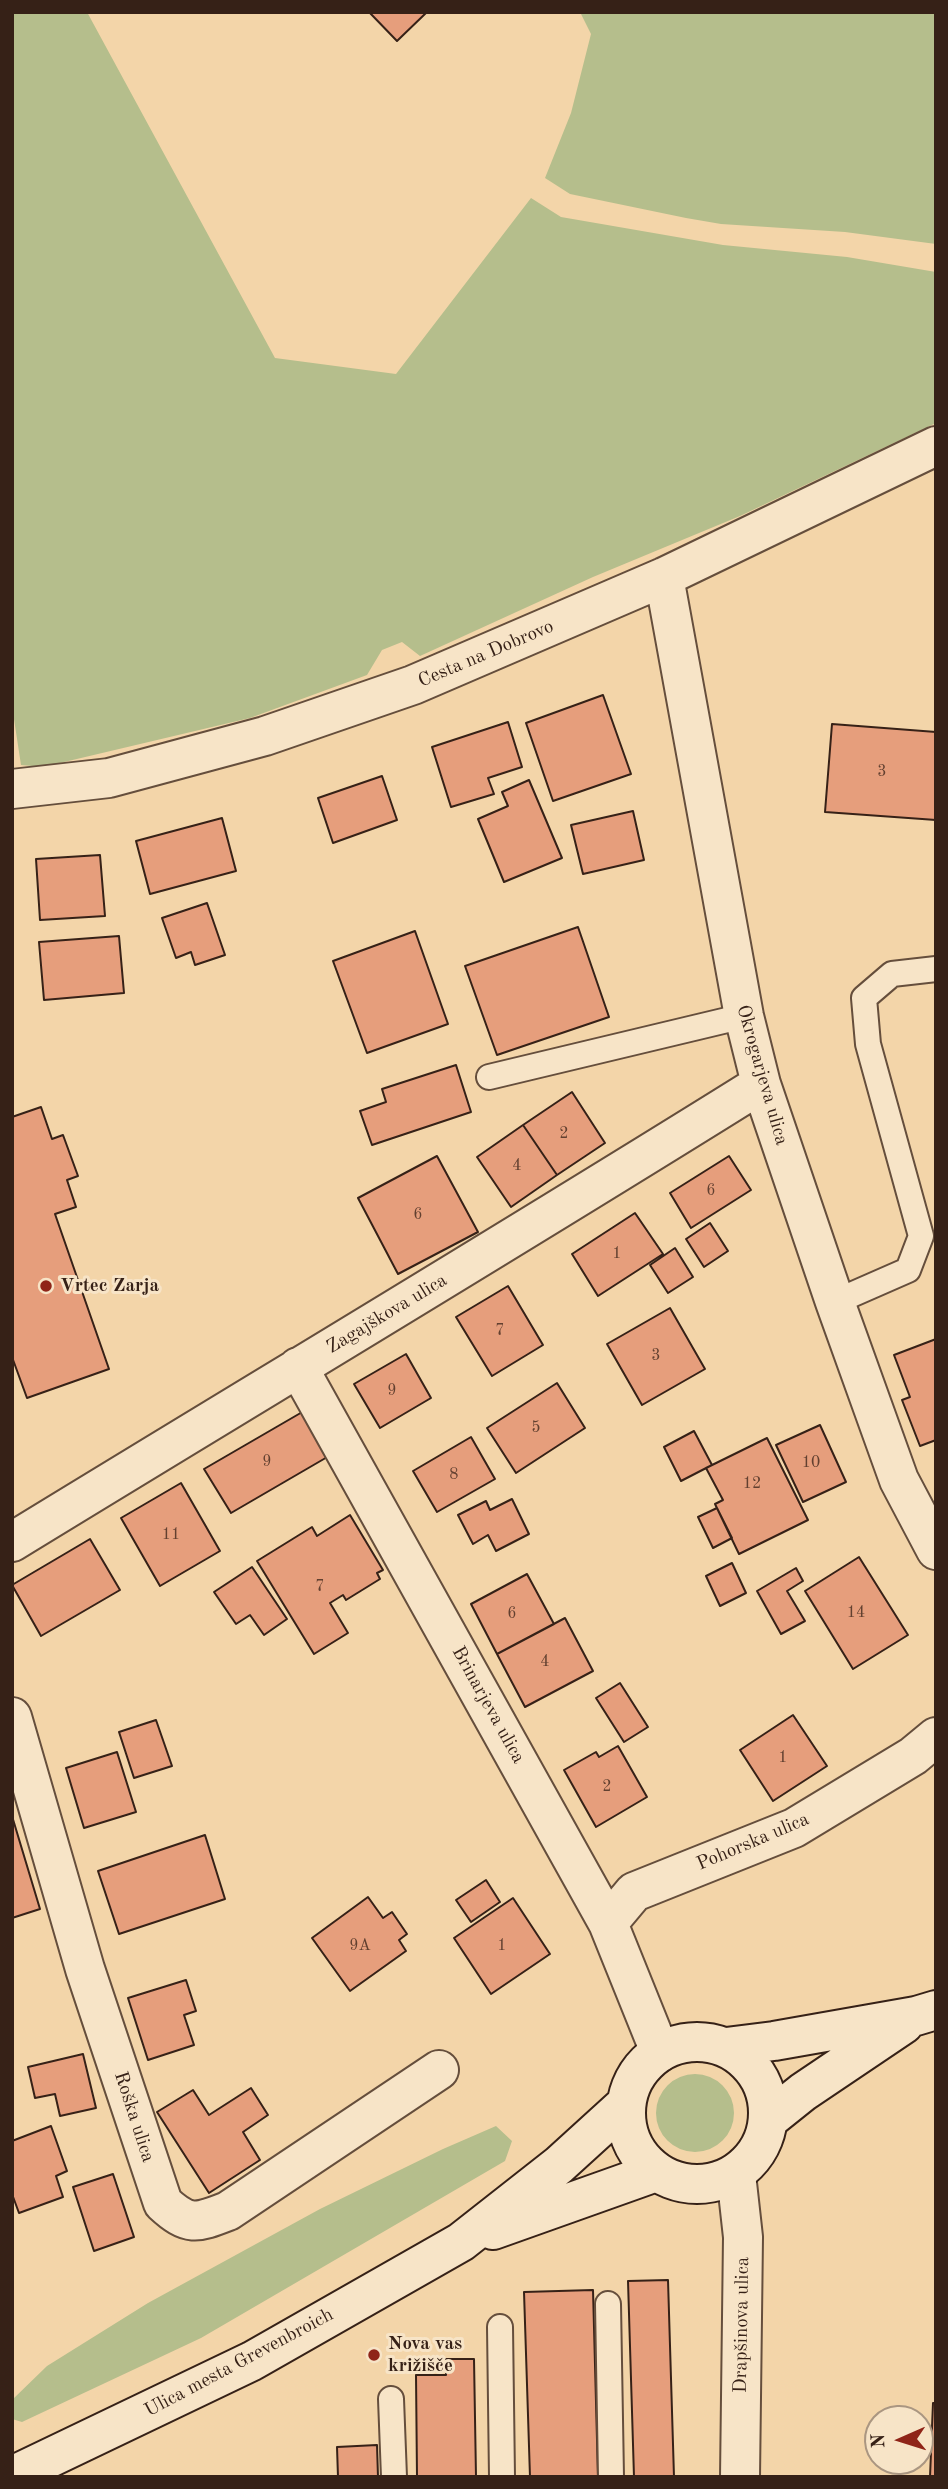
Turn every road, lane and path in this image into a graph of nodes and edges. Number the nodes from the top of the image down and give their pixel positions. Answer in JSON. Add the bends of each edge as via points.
{"nodes":[{"id":1,"x":936,"y":446,"type":"edge"},
{"id":2,"x":664,"y":577,"type":"junction"},
{"id":3,"x":12,"y":789,"type":"edge"},
{"id":4,"x":936,"y":969,"type":"edge"},
{"id":5,"x":744,"y":1016,"type":"junction"},
{"id":6,"x":489,"y":1077,"type":"dead end"},
{"id":7,"x":761,"y":1084,"type":"junction"},
{"id":8,"x":835,"y":1302,"type":"junction"},
{"id":9,"x":298,"y":1367,"type":"junction"},
{"id":10,"x":12,"y":1542,"type":"edge"},
{"id":11,"x":936,"y":1550,"type":"edge"},
{"id":12,"x":12,"y":1717,"type":"edge"},
{"id":13,"x":936,"y":1737,"type":"edge"},
{"id":14,"x":608,"y":1923,"type":"junction"},
{"id":15,"x":926,"y":2013,"type":"edge"},
{"id":16,"x":726,"y":2047,"type":"junction"},
{"id":17,"x":660,"y":2052,"type":"junction"},
{"id":18,"x":439,"y":2070,"type":"dead end"},
{"id":19,"x":626,"y":2104,"type":"junction"},
{"id":20,"x":768,"y":2120,"type":"junction"},
{"id":21,"x":656,"y":2172,"type":"junction"},
{"id":22,"x":736,"y":2174,"type":"junction"},
{"id":23,"x":461,"y":2242,"type":"junction"},
{"id":24,"x":608,"y":2304,"type":"dead end"},
{"id":25,"x":500,"y":2327,"type":"dead end"},
{"id":26,"x":391,"y":2399,"type":"dead end"},
{"id":27,"x":12,"y":2476,"type":"edge"},
{"id":28,"x":394,"y":2477,"type":"edge"},
{"id":29,"x":502,"y":2477,"type":"edge"},
{"id":30,"x":611,"y":2477,"type":"edge"},
{"id":31,"x":740,"y":2477,"type":"edge"}],
"edges":[{"from":1,"to":2,"type":"street","name":"Cesta na Dobrovo"},
{"from":2,"to":3,"type":"street","name":"Cesta na Dobrovo","via":[[414,685],[265,736],[108,778]]},
{"from":2,"to":5,"type":"street","name":"Okrogarjeva ulica"},
{"from":4,"to":8,"type":"lane","via":[[892,974],[864,998],[868,1044],[921,1236],[908,1270]]},
{"from":5,"to":6,"type":"lane"},
{"from":5,"to":7,"type":"street","name":"Okrogarjeva ulica"},
{"from":7,"to":8,"type":"street","name":"Okrogarjeva ulica"},
{"from":7,"to":9,"type":"street","name":"Zagajškova ulica"},
{"from":8,"to":11,"type":"street","name":"Okrogarjeva ulica","via":[[899,1480]]},
{"from":9,"to":10,"type":"street","name":"Zagajškova ulica"},
{"from":9,"to":14,"type":"street","name":"Brinarjeva ulica"},
{"from":12,"to":18,"type":"street","name":"Roška ulica","via":[[85,1969],[163,2203],[180,2218],[202,2221],[228,2211]]},
{"from":13,"to":14,"type":"street","name":"Pohorska ulica","via":[[913,1756],[794,1828],[634,1892]]},
{"from":14,"to":17,"type":"street","name":"Brinarjeva ulica"},
{"from":15,"to":16,"type":"street"},
{"from":15,"to":20,"type":"street","via":[[814,2084]]},
{"from":16,"to":17,"type":"street","via":[[704,2041],[681,2043]]},
{"from":16,"to":20,"type":"street","via":[[745,2059],[759,2077],[767,2098]]},
{"from":17,"to":19,"type":"street","via":[[643,2066]]},
{"from":19,"to":21,"type":"street","via":[[631,2142]]},
{"from":19,"to":23,"type":"street","via":[[559,2165]]},
{"from":20,"to":22,"type":"street","via":[[758,2150]]},
{"from":21,"to":22,"type":"street","via":[[675,2182],[696,2185],[717,2183]]},
{"from":21,"to":23,"type":"street"},
{"from":22,"to":31,"type":"street","name":"Drapšinova ulica","via":[[743,2237]]},
{"from":23,"to":27,"type":"street","name":"Ulica mesta Grevenbroich","via":[[252,2361]]},
{"from":24,"to":30,"type":"lane"},
{"from":25,"to":29,"type":"lane"},
{"from":26,"to":28,"type":"lane"}]}
